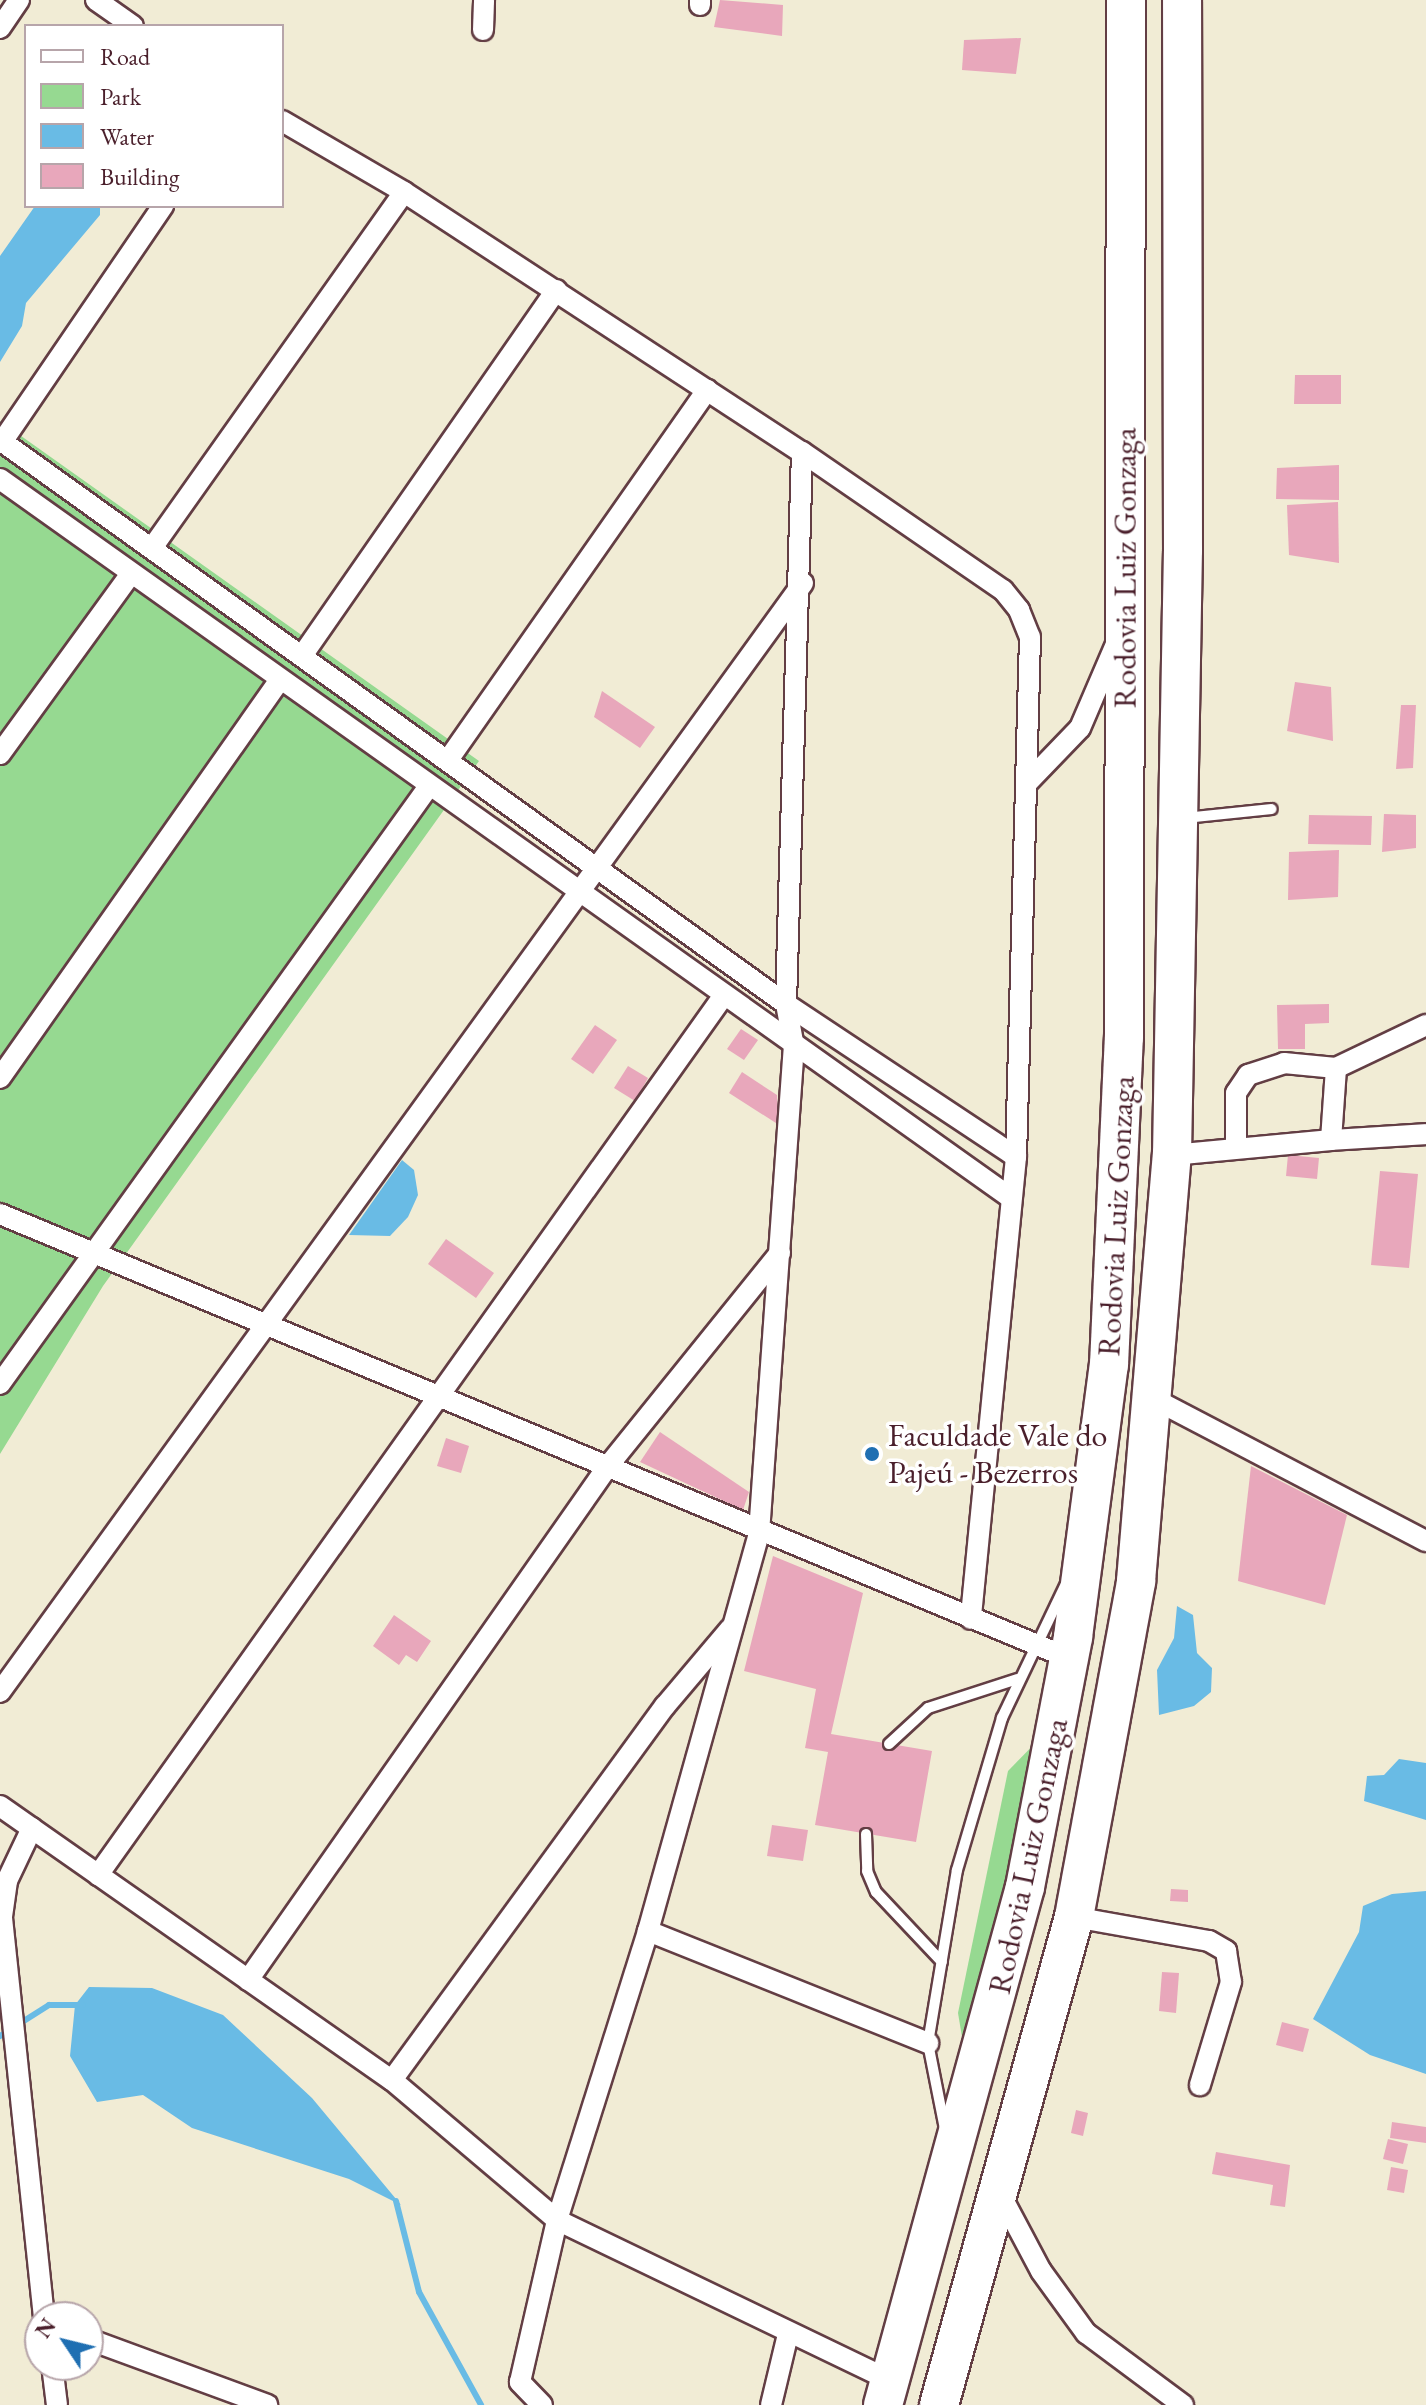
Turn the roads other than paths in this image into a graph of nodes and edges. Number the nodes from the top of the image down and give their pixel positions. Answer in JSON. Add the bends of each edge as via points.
{"nodes":[{"id":1,"x":19,"y":0,"type":"edge"},
{"id":2,"x":96,"y":0,"type":"edge"},
{"id":3,"x":484,"y":0,"type":"edge"},
{"id":4,"x":1126,"y":0,"type":"edge"},
{"id":5,"x":1182,"y":0,"type":"edge"},
{"id":6,"x":130,"y":24,"type":"edge"},
{"id":7,"x":0,"y":28,"type":"edge"},
{"id":8,"x":483,"y":30,"type":"dead end"},
{"id":9,"x":284,"y":122,"type":"edge"},
{"id":10,"x":404,"y":192,"type":"junction"},
{"id":11,"x":162,"y":208,"type":"edge"},
{"id":12,"x":556,"y":290,"type":"junction"},
{"id":13,"x":707,"y":390,"type":"junction"},
{"id":14,"x":1,"y":441,"type":"edge"},
{"id":15,"x":802,"y":452,"type":"junction"},
{"id":16,"x":0,"y":479,"type":"edge"},
{"id":17,"x":152,"y":548,"type":"junction"},
{"id":18,"x":130,"y":575,"type":"junction"},
{"id":19,"x":803,"y":583,"type":"junction"},
{"id":20,"x":1123,"y":625,"type":"junction"},
{"id":21,"x":304,"y":653,"type":"junction"},
{"id":22,"x":280,"y":680,"type":"junction"},
{"id":23,"x":0,"y":754,"type":"edge"},
{"id":24,"x":448,"y":760,"type":"junction"},
{"id":25,"x":1027,"y":783,"type":"junction"},
{"id":26,"x":429,"y":786,"type":"junction"},
{"id":27,"x":1272,"y":809,"type":"dead end"},
{"id":28,"x":1179,"y":819,"type":"junction"},
{"id":29,"x":598,"y":867,"type":"junction"},
{"id":30,"x":580,"y":894,"type":"junction"},
{"id":31,"x":724,"y":995,"type":"junction"},
{"id":32,"x":786,"y":1004,"type":"junction"},
{"id":33,"x":1426,"y":1025,"type":"edge"},
{"id":34,"x":794,"y":1047,"type":"junction"},
{"id":35,"x":1336,"y":1068,"type":"junction"},
{"id":36,"x":0,"y":1078,"type":"edge"},
{"id":37,"x":1426,"y":1134,"type":"edge"},
{"id":38,"x":1331,"y":1140,"type":"junction"},
{"id":39,"x":1236,"y":1145,"type":"junction"},
{"id":40,"x":1172,"y":1155,"type":"junction"},
{"id":41,"x":1016,"y":1157,"type":"junction"},
{"id":42,"x":1011,"y":1198,"type":"junction"},
{"id":43,"x":0,"y":1214,"type":"edge"},
{"id":44,"x":95,"y":1253,"type":"junction"},
{"id":45,"x":780,"y":1253,"type":"junction"},
{"id":46,"x":263,"y":1322,"type":"junction"},
{"id":47,"x":0,"y":1384,"type":"edge"},
{"id":48,"x":437,"y":1398,"type":"junction"},
{"id":49,"x":1154,"y":1399,"type":"junction"},
{"id":50,"x":608,"y":1466,"type":"junction"},
{"id":51,"x":759,"y":1533,"type":"junction"},
{"id":52,"x":1426,"y":1541,"type":"edge"},
{"id":53,"x":971,"y":1619,"type":"junction"},
{"id":54,"x":735,"y":1623,"type":"junction"},
{"id":55,"x":1052,"y":1651,"type":"junction"},
{"id":56,"x":1017,"y":1679,"type":"junction"},
{"id":57,"x":0,"y":1692,"type":"edge"},
{"id":58,"x":889,"y":1744,"type":"dead end"},
{"id":59,"x":0,"y":1806,"type":"edge"},
{"id":60,"x":32,"y":1828,"type":"junction"},
{"id":61,"x":866,"y":1834,"type":"dead end"},
{"id":62,"x":98,"y":1875,"type":"junction"},
{"id":63,"x":1074,"y":1917,"type":"junction"},
{"id":64,"x":648,"y":1931,"type":"junction"},
{"id":65,"x":942,"y":1962,"type":"junction"},
{"id":66,"x":248,"y":1980,"type":"junction"},
{"id":67,"x":928,"y":2043,"type":"junction"},
{"id":68,"x":392,"y":2080,"type":"junction"},
{"id":69,"x":1200,"y":2085,"type":"dead end"},
{"id":70,"x":951,"y":2157,"type":"junction"},
{"id":71,"x":999,"y":2192,"type":"junction"},
{"id":72,"x":557,"y":2220,"type":"junction"},
{"id":73,"x":43,"y":2301,"type":"edge"},
{"id":74,"x":788,"y":2334,"type":"junction"},
{"id":75,"x":104,"y":2345,"type":"edge"},
{"id":76,"x":54,"y":2381,"type":"edge"},
{"id":77,"x":886,"y":2393,"type":"edge"},
{"id":78,"x":57,"y":2405,"type":"edge"},
{"id":79,"x":267,"y":2405,"type":"edge"},
{"id":80,"x":542,"y":2405,"type":"edge"},
{"id":81,"x":771,"y":2405,"type":"edge"},
{"id":82,"x":939,"y":2405,"type":"edge"},
{"id":83,"x":1183,"y":2405,"type":"edge"}],
"edges":[{"from":1,"to":7,"type":"street"},
{"from":2,"to":6,"type":"street"},
{"from":3,"to":8,"type":"street"},
{"from":4,"to":20,"type":"highway","name":"Rodovia Luiz Gonzaga"},
{"from":5,"to":28,"type":"highway","name":"Rodovia Luiz Gonzaga"},
{"from":9,"to":10,"type":"street"},
{"from":10,"to":12,"type":"street"},
{"from":10,"to":17,"type":"street"},
{"from":11,"to":14,"type":"street"},
{"from":12,"to":13,"type":"street"},
{"from":12,"to":21,"type":"street"},
{"from":13,"to":15,"type":"street"},
{"from":13,"to":24,"type":"street"},
{"from":14,"to":17,"type":"street"},
{"from":15,"to":19,"type":"street"},
{"from":15,"to":25,"type":"street","via":[[1003,590],[1019,610],[1030,637]]},
{"from":16,"to":18,"type":"street"},
{"from":17,"to":21,"type":"street"},
{"from":18,"to":22,"type":"street"},
{"from":18,"to":23,"type":"street"},
{"from":19,"to":29,"type":"street"},
{"from":19,"to":32,"type":"street"},
{"from":20,"to":25,"type":"street","via":[[1080,728]]},
{"from":20,"to":55,"type":"highway","name":"Rodovia Luiz Gonzaga","via":[[1121,1201],[1088,1541]]},
{"from":21,"to":24,"type":"street"},
{"from":22,"to":26,"type":"street"},
{"from":22,"to":36,"type":"street"},
{"from":24,"to":29,"type":"street"},
{"from":25,"to":41,"type":"street"},
{"from":26,"to":30,"type":"street"},
{"from":26,"to":44,"type":"street"},
{"from":27,"to":28,"type":"lane"},
{"from":28,"to":40,"type":"highway","name":"Rodovia Luiz Gonzaga"},
{"from":29,"to":30,"type":"street"},
{"from":29,"to":32,"type":"street"},
{"from":30,"to":31,"type":"street"},
{"from":30,"to":46,"type":"street"},
{"from":31,"to":34,"type":"street"},
{"from":31,"to":48,"type":"street"},
{"from":32,"to":34,"type":"street"},
{"from":32,"to":41,"type":"street"},
{"from":33,"to":35,"type":"street"},
{"from":34,"to":42,"type":"street"},
{"from":34,"to":45,"type":"street"},
{"from":35,"to":38,"type":"street"},
{"from":35,"to":39,"type":"street","via":[[1284,1063],[1248,1075],[1236,1093]]},
{"from":37,"to":38,"type":"street"},
{"from":38,"to":39,"type":"street"},
{"from":39,"to":40,"type":"street"},
{"from":40,"to":49,"type":"highway","name":"Rodovia Luiz Gonzaga"},
{"from":41,"to":42,"type":"street"},
{"from":42,"to":53,"type":"street"},
{"from":43,"to":44,"type":"street"},
{"from":44,"to":46,"type":"street"},
{"from":44,"to":47,"type":"street"},
{"from":45,"to":50,"type":"street"},
{"from":45,"to":51,"type":"street"},
{"from":46,"to":48,"type":"street"},
{"from":46,"to":57,"type":"street"},
{"from":48,"to":50,"type":"street"},
{"from":48,"to":62,"type":"street"},
{"from":49,"to":52,"type":"street"},
{"from":49,"to":63,"type":"highway","name":"Rodovia Luiz Gonzaga","via":[[1117,1704]]},
{"from":50,"to":51,"type":"street"},
{"from":50,"to":66,"type":"street"},
{"from":51,"to":53,"type":"street"},
{"from":51,"to":54,"type":"street"},
{"from":53,"to":55,"type":"street"},
{"from":54,"to":64,"type":"street"},
{"from":54,"to":68,"type":"street","via":[[665,1706]]},
{"from":55,"to":56,"type":"lane"},
{"from":55,"to":70,"type":"highway","name":"Rodovia Luiz Gonzaga","via":[[1025,1887]]},
{"from":56,"to":58,"type":"lane","via":[[928,1708]]},
{"from":56,"to":65,"type":"lane","via":[[957,1870]]},
{"from":59,"to":60,"type":"street"},
{"from":60,"to":62,"type":"street"},
{"from":60,"to":73,"type":"street","via":[[7,1881],[2,1918]]},
{"from":61,"to":65,"type":"lane","via":[[867,1871],[876,1892]]},
{"from":62,"to":66,"type":"street"},
{"from":63,"to":69,"type":"street","via":[[1209,1941],[1226,1951],[1231,1982]]},
{"from":63,"to":71,"type":"highway","name":"Rodovia Luiz Gonzaga"},
{"from":64,"to":67,"type":"street"},
{"from":64,"to":72,"type":"street"},
{"from":65,"to":67,"type":"lane"},
{"from":66,"to":68,"type":"street"},
{"from":67,"to":70,"type":"lane"},
{"from":68,"to":72,"type":"street"},
{"from":70,"to":77,"type":"highway","name":"Rodovia Luiz Gonzaga"},
{"from":71,"to":82,"type":"highway","name":"Rodovia Luiz Gonzaga"},
{"from":71,"to":83,"type":"street","via":[[1041,2271],[1086,2333]]},
{"from":72,"to":74,"type":"street"},
{"from":72,"to":80,"type":"street","via":[[520,2382]]},
{"from":74,"to":77,"type":"street"},
{"from":74,"to":81,"type":"street"},
{"from":75,"to":79,"type":"street"},
{"from":76,"to":78,"type":"street"}]}
